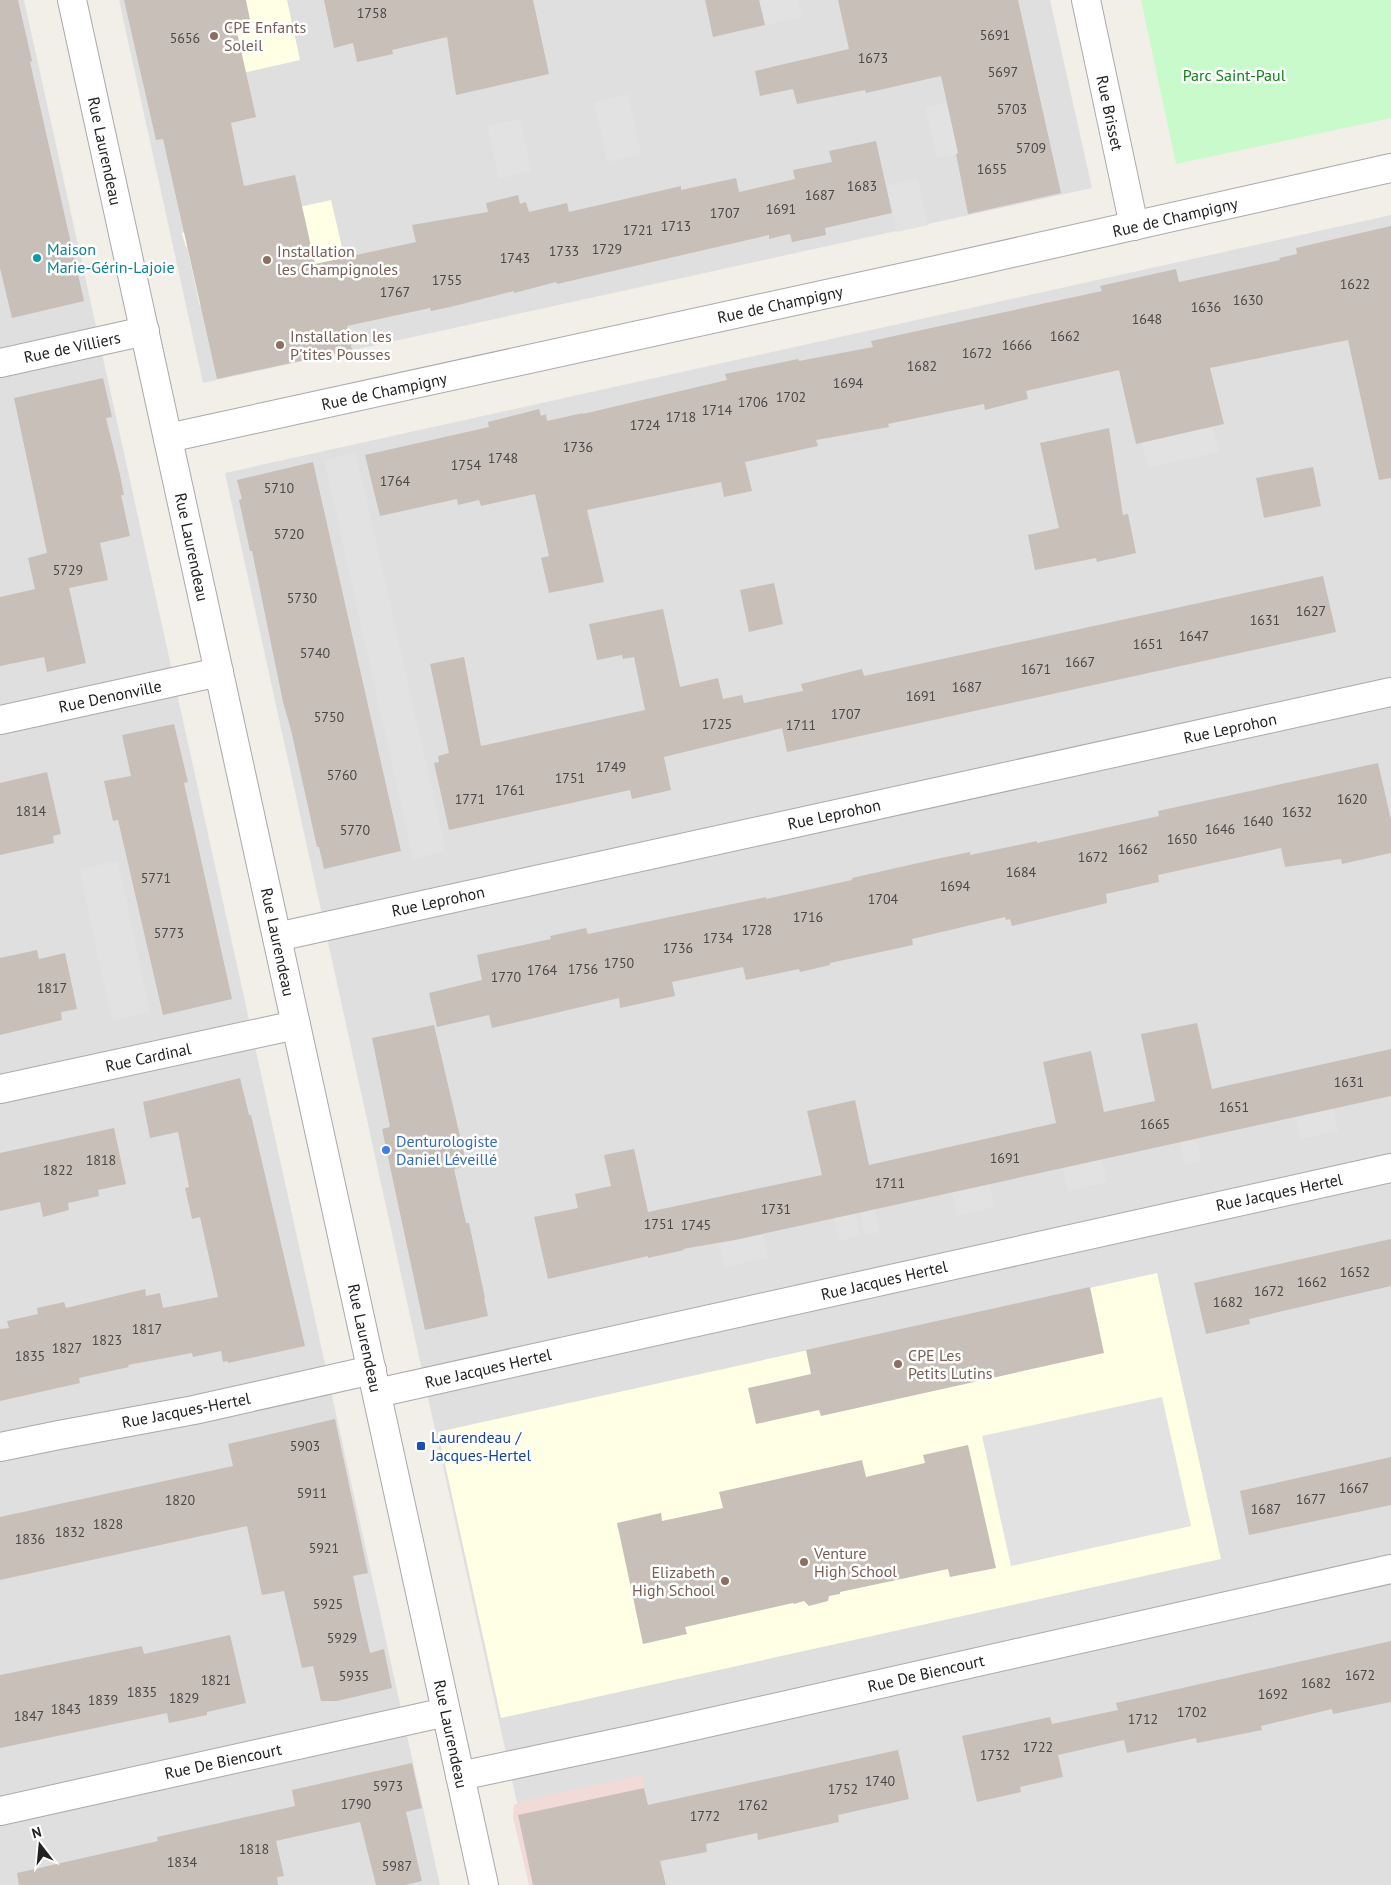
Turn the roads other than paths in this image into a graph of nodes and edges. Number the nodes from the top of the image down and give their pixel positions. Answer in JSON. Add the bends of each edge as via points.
{"nodes":[{"id":1,"x":72,"y":0,"type":"edge"},
{"id":2,"x":1086,"y":0,"type":"edge"},
{"id":3,"x":1391,"y":168,"type":"edge"},
{"id":4,"x":1134,"y":226,"type":"junction"},
{"id":5,"x":145,"y":331,"type":"junction"},
{"id":6,"x":0,"y":363,"type":"edge"},
{"id":7,"x":168,"y":438,"type":"junction"},
{"id":8,"x":219,"y":672,"type":"junction"},
{"id":9,"x":1391,"y":692,"type":"edge"},
{"id":10,"x":0,"y":720,"type":"edge"},
{"id":11,"x":277,"y":936,"type":"junction"},
{"id":12,"x":296,"y":1025,"type":"junction"},
{"id":13,"x":0,"y":1089,"type":"edge"},
{"id":14,"x":1391,"y":1168,"type":"edge"},
{"id":15,"x":374,"y":1382,"type":"junction"},
{"id":16,"x":0,"y":1447,"type":"edge"},
{"id":17,"x":1391,"y":1569,"type":"edge"},
{"id":18,"x":446,"y":1712,"type":"junction"},
{"id":19,"x":460,"y":1776,"type":"junction"},
{"id":20,"x":0,"y":1811,"type":"edge"},
{"id":21,"x":484,"y":1885,"type":"edge"}],
"edges":[{"from":1,"to":5,"type":"street","name":"Rue Laurendeau"},
{"from":2,"to":4,"type":"street","name":"Rue Brisset"},
{"from":3,"to":4,"type":"street","name":"Rue de Champigny"},
{"from":4,"to":7,"type":"street","name":"Rue de Champigny"},
{"from":5,"to":6,"type":"street","name":"Rue de Villiers"},
{"from":5,"to":7,"type":"street","name":"Rue Laurendeau"},
{"from":7,"to":8,"type":"street","name":"Rue Laurendeau"},
{"from":8,"to":10,"type":"street","name":"Rue Denonville"},
{"from":8,"to":11,"type":"street","name":"Rue Laurendeau"},
{"from":9,"to":11,"type":"street","name":"Rue Leprohon"},
{"from":11,"to":12,"type":"street","name":"Rue Laurendeau"},
{"from":12,"to":13,"type":"street","name":"Rue Cardinal"},
{"from":12,"to":15,"type":"street","name":"Rue Laurendeau"},
{"from":14,"to":15,"type":"street","name":"Rue Jacques Hertel"},
{"from":15,"to":16,"type":"street","name":"Rue Jacques-Hertel","via":[[194,1410]]},
{"from":15,"to":18,"type":"street","name":"Rue Laurendeau"},
{"from":17,"to":19,"type":"street","name":"Rue De Biencourt"},
{"from":18,"to":19,"type":"street","name":"Rue Laurendeau"},
{"from":18,"to":20,"type":"street","name":"Rue De Biencourt"},
{"from":19,"to":21,"type":"street","name":"Rue Laurendeau"}]}
